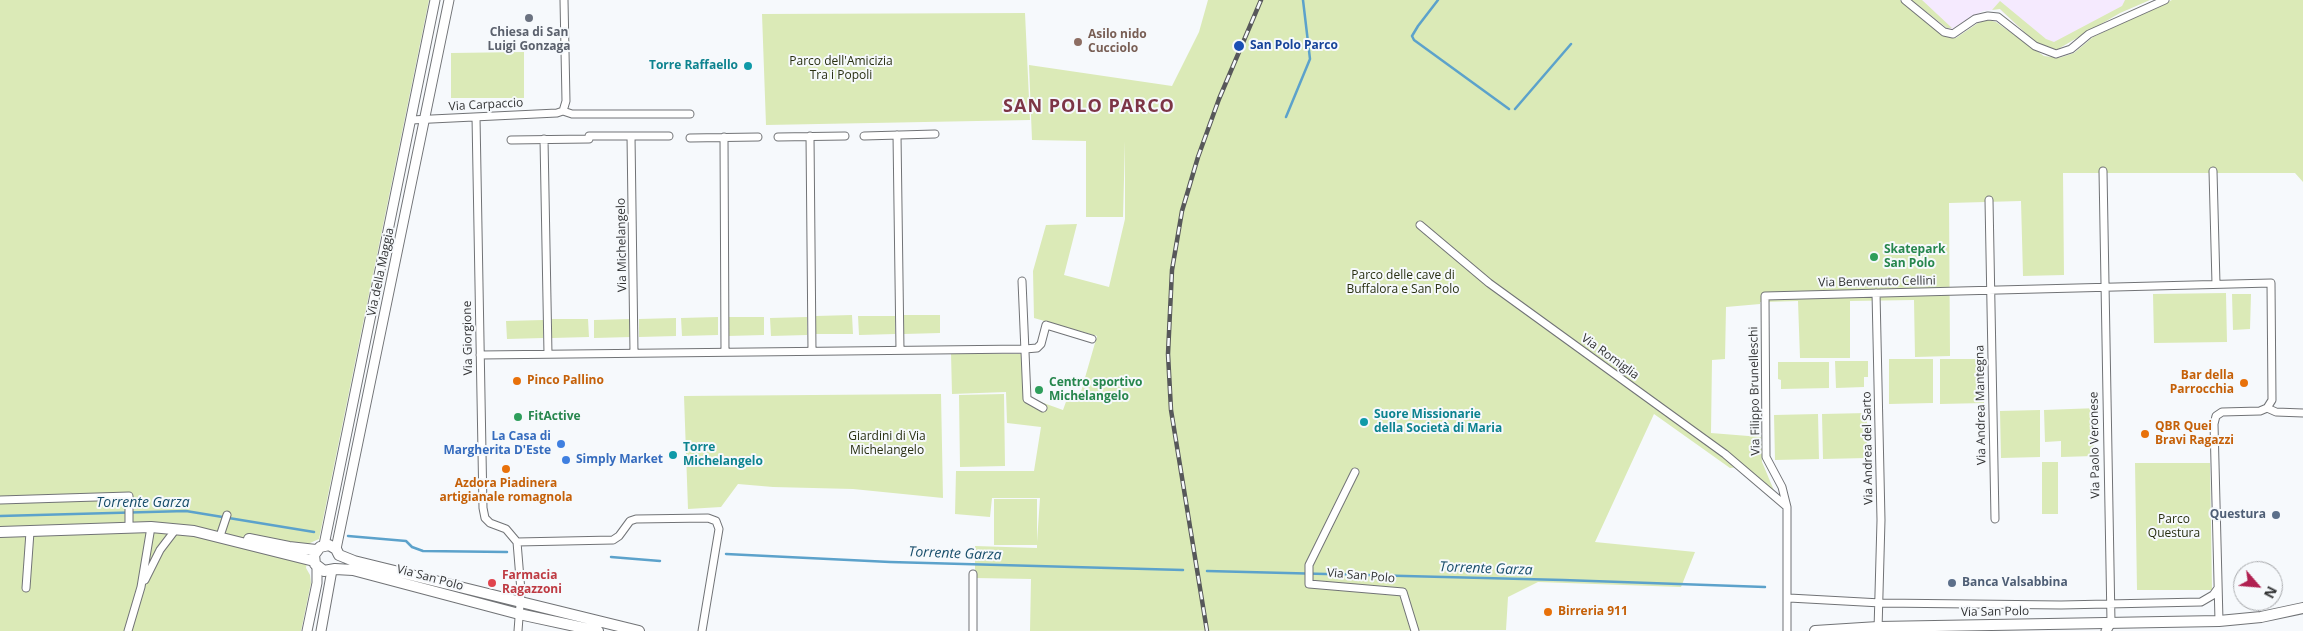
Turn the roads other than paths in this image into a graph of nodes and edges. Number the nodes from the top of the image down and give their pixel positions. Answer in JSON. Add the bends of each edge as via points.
{"nodes":[{"id":1,"x":435,"y":0,"type":"edge"},
{"id":2,"x":449,"y":0,"type":"edge"},
{"id":3,"x":564,"y":0,"type":"edge"},
{"id":4,"x":1905,"y":0,"type":"edge"},
{"id":5,"x":2165,"y":0,"type":"edge"},
{"id":6,"x":563,"y":111,"type":"junction"},
{"id":7,"x":690,"y":114,"type":"dead end"},
{"id":8,"x":476,"y":116,"type":"junction"},
{"id":9,"x":424,"y":119,"type":"junction"},
{"id":10,"x":411,"y":120,"type":"junction"},
{"id":11,"x":935,"y":134,"type":"dead end"},
{"id":12,"x":896,"y":135,"type":"junction"},
{"id":13,"x":631,"y":136,"type":"junction"},
{"id":14,"x":670,"y":136,"type":"dead end"},
{"id":15,"x":810,"y":136,"type":"junction"},
{"id":16,"x":845,"y":136,"type":"dead end"},
{"id":17,"x":864,"y":136,"type":"dead end"},
{"id":18,"x":758,"y":137,"type":"dead end"},
{"id":19,"x":778,"y":137,"type":"dead end"},
{"id":20,"x":690,"y":138,"type":"dead end"},
{"id":21,"x":724,"y":138,"type":"junction"},
{"id":22,"x":544,"y":139,"type":"junction"},
{"id":23,"x":511,"y":140,"type":"dead end"},
{"id":24,"x":2213,"y":171,"type":"dead end"},
{"id":25,"x":2103,"y":172,"type":"dead end"},
{"id":26,"x":1989,"y":200,"type":"dead end"},
{"id":27,"x":1420,"y":225,"type":"dead end"},
{"id":28,"x":1022,"y":281,"type":"dead end"},
{"id":29,"x":2216,"y":284,"type":"junction"},
{"id":30,"x":2104,"y":287,"type":"junction"},
{"id":31,"x":1990,"y":290,"type":"junction"},
{"id":32,"x":1876,"y":293,"type":"junction"},
{"id":33,"x":1765,"y":296,"type":"joint"},
{"id":34,"x":1092,"y":339,"type":"dead end"},
{"id":35,"x":1025,"y":349,"type":"junction"},
{"id":36,"x":900,"y":350,"type":"junction"},
{"id":37,"x":812,"y":351,"type":"junction"},
{"id":38,"x":725,"y":352,"type":"junction"},
{"id":39,"x":634,"y":353,"type":"junction"},
{"id":40,"x":548,"y":354,"type":"junction"},
{"id":41,"x":480,"y":355,"type":"junction"},
{"id":42,"x":1043,"y":408,"type":"dead end"},
{"id":43,"x":2268,"y":408,"type":"junction"},
{"id":44,"x":2303,"y":413,"type":"edge"},
{"id":45,"x":1355,"y":472,"type":"dead end"},
{"id":46,"x":0,"y":500,"type":"edge"},
{"id":47,"x":1787,"y":507,"type":"junction"},
{"id":48,"x":228,"y":515,"type":"dead end"},
{"id":49,"x":1995,"y":519,"type":"dead end"},
{"id":50,"x":151,"y":527,"type":"junction"},
{"id":51,"x":129,"y":528,"type":"junction"},
{"id":52,"x":176,"y":529,"type":"junction"},
{"id":53,"x":0,"y":532,"type":"edge"},
{"id":54,"x":30,"y":532,"type":"junction"},
{"id":55,"x":220,"y":536,"type":"junction"},
{"id":56,"x":517,"y":542,"type":"junction"},
{"id":57,"x":320,"y":548,"type":"junction"},
{"id":58,"x":338,"y":552,"type":"junction"},
{"id":59,"x":316,"y":564,"type":"junction"},
{"id":60,"x":333,"y":569,"type":"junction"},
{"id":61,"x":973,"y":574,"type":"dead end"},
{"id":62,"x":141,"y":587,"type":"junction"},
{"id":63,"x":26,"y":588,"type":"dead end"},
{"id":64,"x":2218,"y":588,"type":"junction"},
{"id":65,"x":1789,"y":598,"type":"junction"},
{"id":66,"x":520,"y":603,"type":"junction"},
{"id":67,"x":1880,"y":603,"type":"junction"},
{"id":68,"x":2110,"y":603,"type":"junction"},
{"id":69,"x":2303,"y":608,"type":"edge"},
{"id":70,"x":518,"y":614,"type":"junction"},
{"id":71,"x":2219,"y":621,"type":"junction"},
{"id":72,"x":2123,"y":627,"type":"edge"},
{"id":73,"x":2110,"y":628,"type":"edge"},
{"id":74,"x":1878,"y":629,"type":"edge"},
{"id":75,"x":128,"y":631,"type":"edge"},
{"id":76,"x":307,"y":631,"type":"edge"},
{"id":77,"x":320,"y":631,"type":"edge"},
{"id":78,"x":518,"y":631,"type":"edge"},
{"id":79,"x":598,"y":631,"type":"edge"},
{"id":80,"x":639,"y":631,"type":"edge"},
{"id":81,"x":702,"y":631,"type":"edge"},
{"id":82,"x":973,"y":631,"type":"edge"},
{"id":83,"x":1415,"y":631,"type":"edge"},
{"id":84,"x":1787,"y":631,"type":"edge"},
{"id":85,"x":1815,"y":631,"type":"edge"}],
"edges":[{"from":1,"to":10,"type":"street","name":"Via della Maggia"},
{"from":2,"to":9,"type":"street","name":"Via della Maggia"},
{"from":3,"to":6,"type":"street","via":[[566,101]]},
{"from":4,"to":5,"type":"street","via":[[1944,32],[1953,34],[1975,19],[1988,16],[1998,18],[2035,46],[2056,54],[2072,49],[2089,34]]},
{"from":6,"to":7,"type":"street","name":"Via Carpaccio","via":[[572,114]]},
{"from":6,"to":8,"type":"street","name":"Via Carpaccio"},
{"from":8,"to":9,"type":"street","name":"Via Carpaccio"},
{"from":8,"to":41,"type":"street","name":"Via Giorgione"},
{"from":9,"to":10,"type":"street","name":"Via Carpaccio"},
{"from":9,"to":58,"type":"street","name":"Via della Maggia"},
{"from":10,"to":57,"type":"street","name":"Via della Maggia"},
{"from":11,"to":12,"type":"street"},
{"from":12,"to":17,"type":"street"},
{"from":12,"to":36,"type":"street"},
{"from":13,"to":14,"type":"street"},
{"from":13,"to":22,"type":"street"},
{"from":13,"to":39,"type":"street","name":"Via Michelangelo"},
{"from":15,"to":16,"type":"street"},
{"from":15,"to":19,"type":"street"},
{"from":15,"to":37,"type":"street"},
{"from":18,"to":21,"type":"street"},
{"from":20,"to":21,"type":"street"},
{"from":21,"to":38,"type":"street"},
{"from":22,"to":23,"type":"street"},
{"from":22,"to":40,"type":"street"},
{"from":24,"to":29,"type":"street"},
{"from":25,"to":30,"type":"street"},
{"from":26,"to":31,"type":"street"},
{"from":27,"to":47,"type":"street","name":"Via Romiglia","via":[[1489,283],[1724,454]]},
{"from":28,"to":35,"type":"street"},
{"from":29,"to":30,"type":"street","name":"Via Benvenuto Cellini"},
{"from":29,"to":43,"type":"street","name":"Via Benvenuto Cellini","via":[[2271,283],[2272,400]]},
{"from":30,"to":31,"type":"street","name":"Via Benvenuto Cellini"},
{"from":30,"to":68,"type":"street","name":"Via Paolo Veronese"},
{"from":31,"to":32,"type":"street","name":"Via Benvenuto Cellini"},
{"from":31,"to":49,"type":"street","name":"Via Andrea Mantegna"},
{"from":32,"to":33,"type":"street","name":"Via Benvenuto Cellini"},
{"from":32,"to":67,"type":"street","name":"Via Andrea del Sarto"},
{"from":33,"to":47,"type":"street","name":"Via Filippo Brunelleschi","via":[[1766,457],[1782,487]]},
{"from":34,"to":35,"type":"street","via":[[1046,325],[1041,344],[1037,348]]},
{"from":35,"to":36,"type":"street"},
{"from":35,"to":42,"type":"street","via":[[1027,399]]},
{"from":36,"to":37,"type":"street"},
{"from":37,"to":38,"type":"street"},
{"from":38,"to":39,"type":"street"},
{"from":39,"to":40,"type":"street"},
{"from":40,"to":41,"type":"street"},
{"from":41,"to":56,"type":"street","name":"Via Giorgione","via":[[485,518],[506,529]]},
{"from":43,"to":44,"type":"street","via":[[2276,412]]},
{"from":43,"to":64,"type":"street","via":[[2222,412],[2216,416]]},
{"from":45,"to":83,"type":"street","name":"Via San Polo","via":[[1309,565],[1310,584],[1403,592]]},
{"from":46,"to":51,"type":"street","via":[[129,496]]},
{"from":47,"to":65,"type":"street","name":"Via Filippo Brunelleschi"},
{"from":48,"to":55,"type":"street"},
{"from":50,"to":51,"type":"main road","name":"Via San Polo"},
{"from":50,"to":52,"type":"main road","name":"Via San Polo"},
{"from":50,"to":62,"type":"street"},
{"from":51,"to":54,"type":"main road","name":"Via San Polo"},
{"from":52,"to":55,"type":"main road","name":"Via San Polo"},
{"from":52,"to":62,"type":"street","via":[[160,550]]},
{"from":53,"to":54,"type":"main road","name":"Via San Polo"},
{"from":54,"to":63,"type":"street"},
{"from":55,"to":57,"type":"main road","name":"Via San Polo","via":[[289,547]]},
{"from":55,"to":59,"type":"main road","name":"Via San Polo"},
{"from":56,"to":66,"type":"street"},
{"from":56,"to":81,"type":"street","via":[[613,540],[630,521],[636,519],[708,518],[716,521],[719,529]]},
{"from":57,"to":58,"type":"main road","name":"Via San Polo"},
{"from":57,"to":59,"type":"main road"},
{"from":58,"to":60,"type":"main road","via":[[340,560]]},
{"from":58,"to":66,"type":"main road","name":"Via San Polo","via":[[354,561]]},
{"from":59,"to":60,"type":"main road","name":"Via San Polo","via":[[324,571]]},
{"from":59,"to":76,"type":"street","via":[[317,583]]},
{"from":60,"to":70,"type":"main road","name":"Via San Polo","via":[[353,570]]},
{"from":60,"to":77,"type":"street"},
{"from":61,"to":82,"type":"street"},
{"from":62,"to":75,"type":"street"},
{"from":64,"to":68,"type":"street","name":"Via San Polo","via":[[2201,602]]},
{"from":64,"to":71,"type":"street"},
{"from":65,"to":67,"type":"street","name":"Via San Polo"},
{"from":65,"to":84,"type":"street","name":"Via Filippo Brunelleschi"},
{"from":66,"to":70,"type":"street"},
{"from":66,"to":80,"type":"main road","name":"Via San Polo"},
{"from":67,"to":68,"type":"street","name":"Via San Polo"},
{"from":67,"to":74,"type":"street"},
{"from":68,"to":73,"type":"street"},
{"from":69,"to":71,"type":"main road","name":"Via San Polo"},
{"from":70,"to":78,"type":"street"},
{"from":70,"to":79,"type":"main road","name":"Via San Polo"},
{"from":71,"to":72,"type":"main road","name":"Via San Polo"},
{"from":72,"to":73,"type":"main road","name":"Via San Polo"},
{"from":73,"to":74,"type":"main road","name":"Via San Polo"},
{"from":74,"to":85,"type":"main road","name":"Via San Polo"}]}
